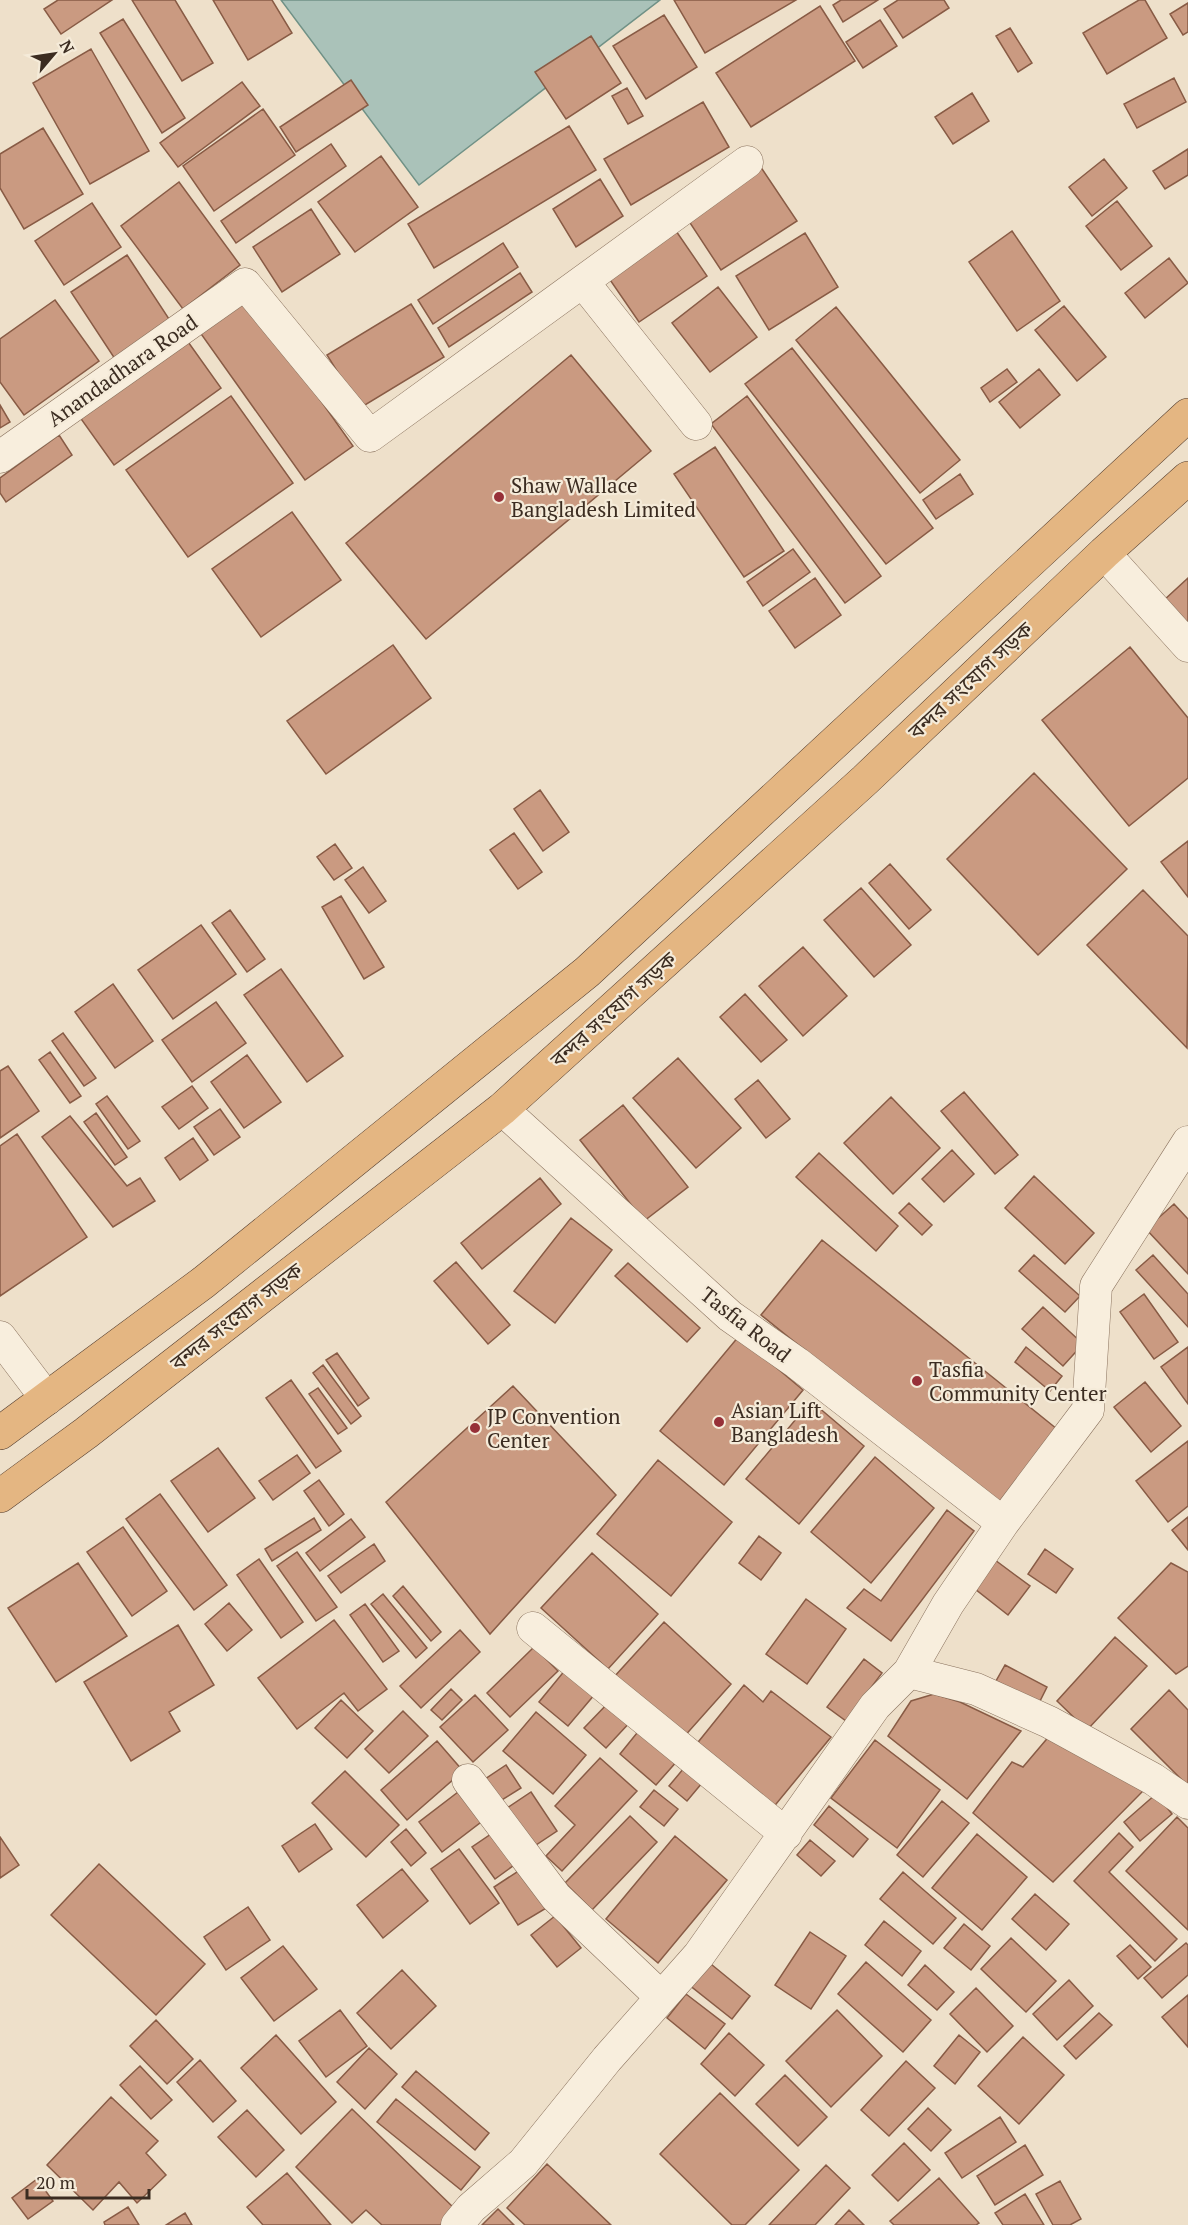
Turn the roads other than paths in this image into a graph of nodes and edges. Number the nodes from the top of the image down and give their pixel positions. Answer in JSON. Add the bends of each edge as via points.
{"nodes":[{"id":1,"x":747,"y":162,"type":"dead end"},
{"id":2,"x":582,"y":282,"type":"junction"},
{"id":3,"x":1188,"y":415,"type":"edge"},
{"id":4,"x":696,"y":424,"type":"dead end"},
{"id":5,"x":0,"y":456,"type":"edge"},
{"id":6,"x":1188,"y":478,"type":"edge"},
{"id":7,"x":1104,"y":553,"type":"junction"},
{"id":8,"x":1188,"y":645,"type":"edge"},
{"id":9,"x":502,"y":1109,"type":"junction"},
{"id":10,"x":1188,"y":1142,"type":"edge"},
{"id":11,"x":0,"y":1337,"type":"edge"},
{"id":12,"x":47,"y":1399,"type":"junction"},
{"id":13,"x":0,"y":1433,"type":"edge"},
{"id":14,"x":0,"y":1496,"type":"edge"},
{"id":15,"x":1003,"y":1523,"type":"junction"},
{"id":16,"x":533,"y":1628,"type":"dead end"},
{"id":17,"x":909,"y":1672,"type":"junction"},
{"id":18,"x":468,"y":1780,"type":"dead end"},
{"id":19,"x":1188,"y":1803,"type":"edge"},
{"id":20,"x":786,"y":1833,"type":"junction"},
{"id":21,"x":661,"y":1997,"type":"junction"},
{"id":22,"x":457,"y":2225,"type":"edge"}],
"edges":[{"from":1,"to":2,"type":"street"},
{"from":2,"to":4,"type":"street"},
{"from":2,"to":5,"type":"street","name":"Anandadhara Road","via":[[370,436],[245,284]]},
{"from":3,"to":12,"type":"highway","via":[[587,972],[204,1282]]},
{"from":6,"to":7,"type":"highway","name":"বন্দর সংযোগ সড়ক"},
{"from":7,"to":8,"type":"street"},
{"from":7,"to":9,"type":"highway","name":"বন্দর সংযোগ সড়ক","via":[[865,780]]},
{"from":9,"to":14,"type":"highway","name":"বন্দর সংযোগ সড়ক"},
{"from":9,"to":15,"type":"street","name":"Tasfia Road","via":[[730,1316]]},
{"from":10,"to":15,"type":"street","via":[[1096,1286],[1088,1410]]},
{"from":11,"to":12,"type":"street"},
{"from":12,"to":13,"type":"highway"},
{"from":15,"to":17,"type":"street","via":[[948,1604]]},
{"from":16,"to":20,"type":"street"},
{"from":17,"to":19,"type":"street","via":[[976,1689],[1048,1722],[1153,1779]]},
{"from":17,"to":20,"type":"street","via":[[875,1706]]},
{"from":18,"to":21,"type":"street","via":[[556,1897]]},
{"from":20,"to":21,"type":"street","via":[[699,1954]]},
{"from":21,"to":22,"type":"street","via":[[523,2163]]}]}
